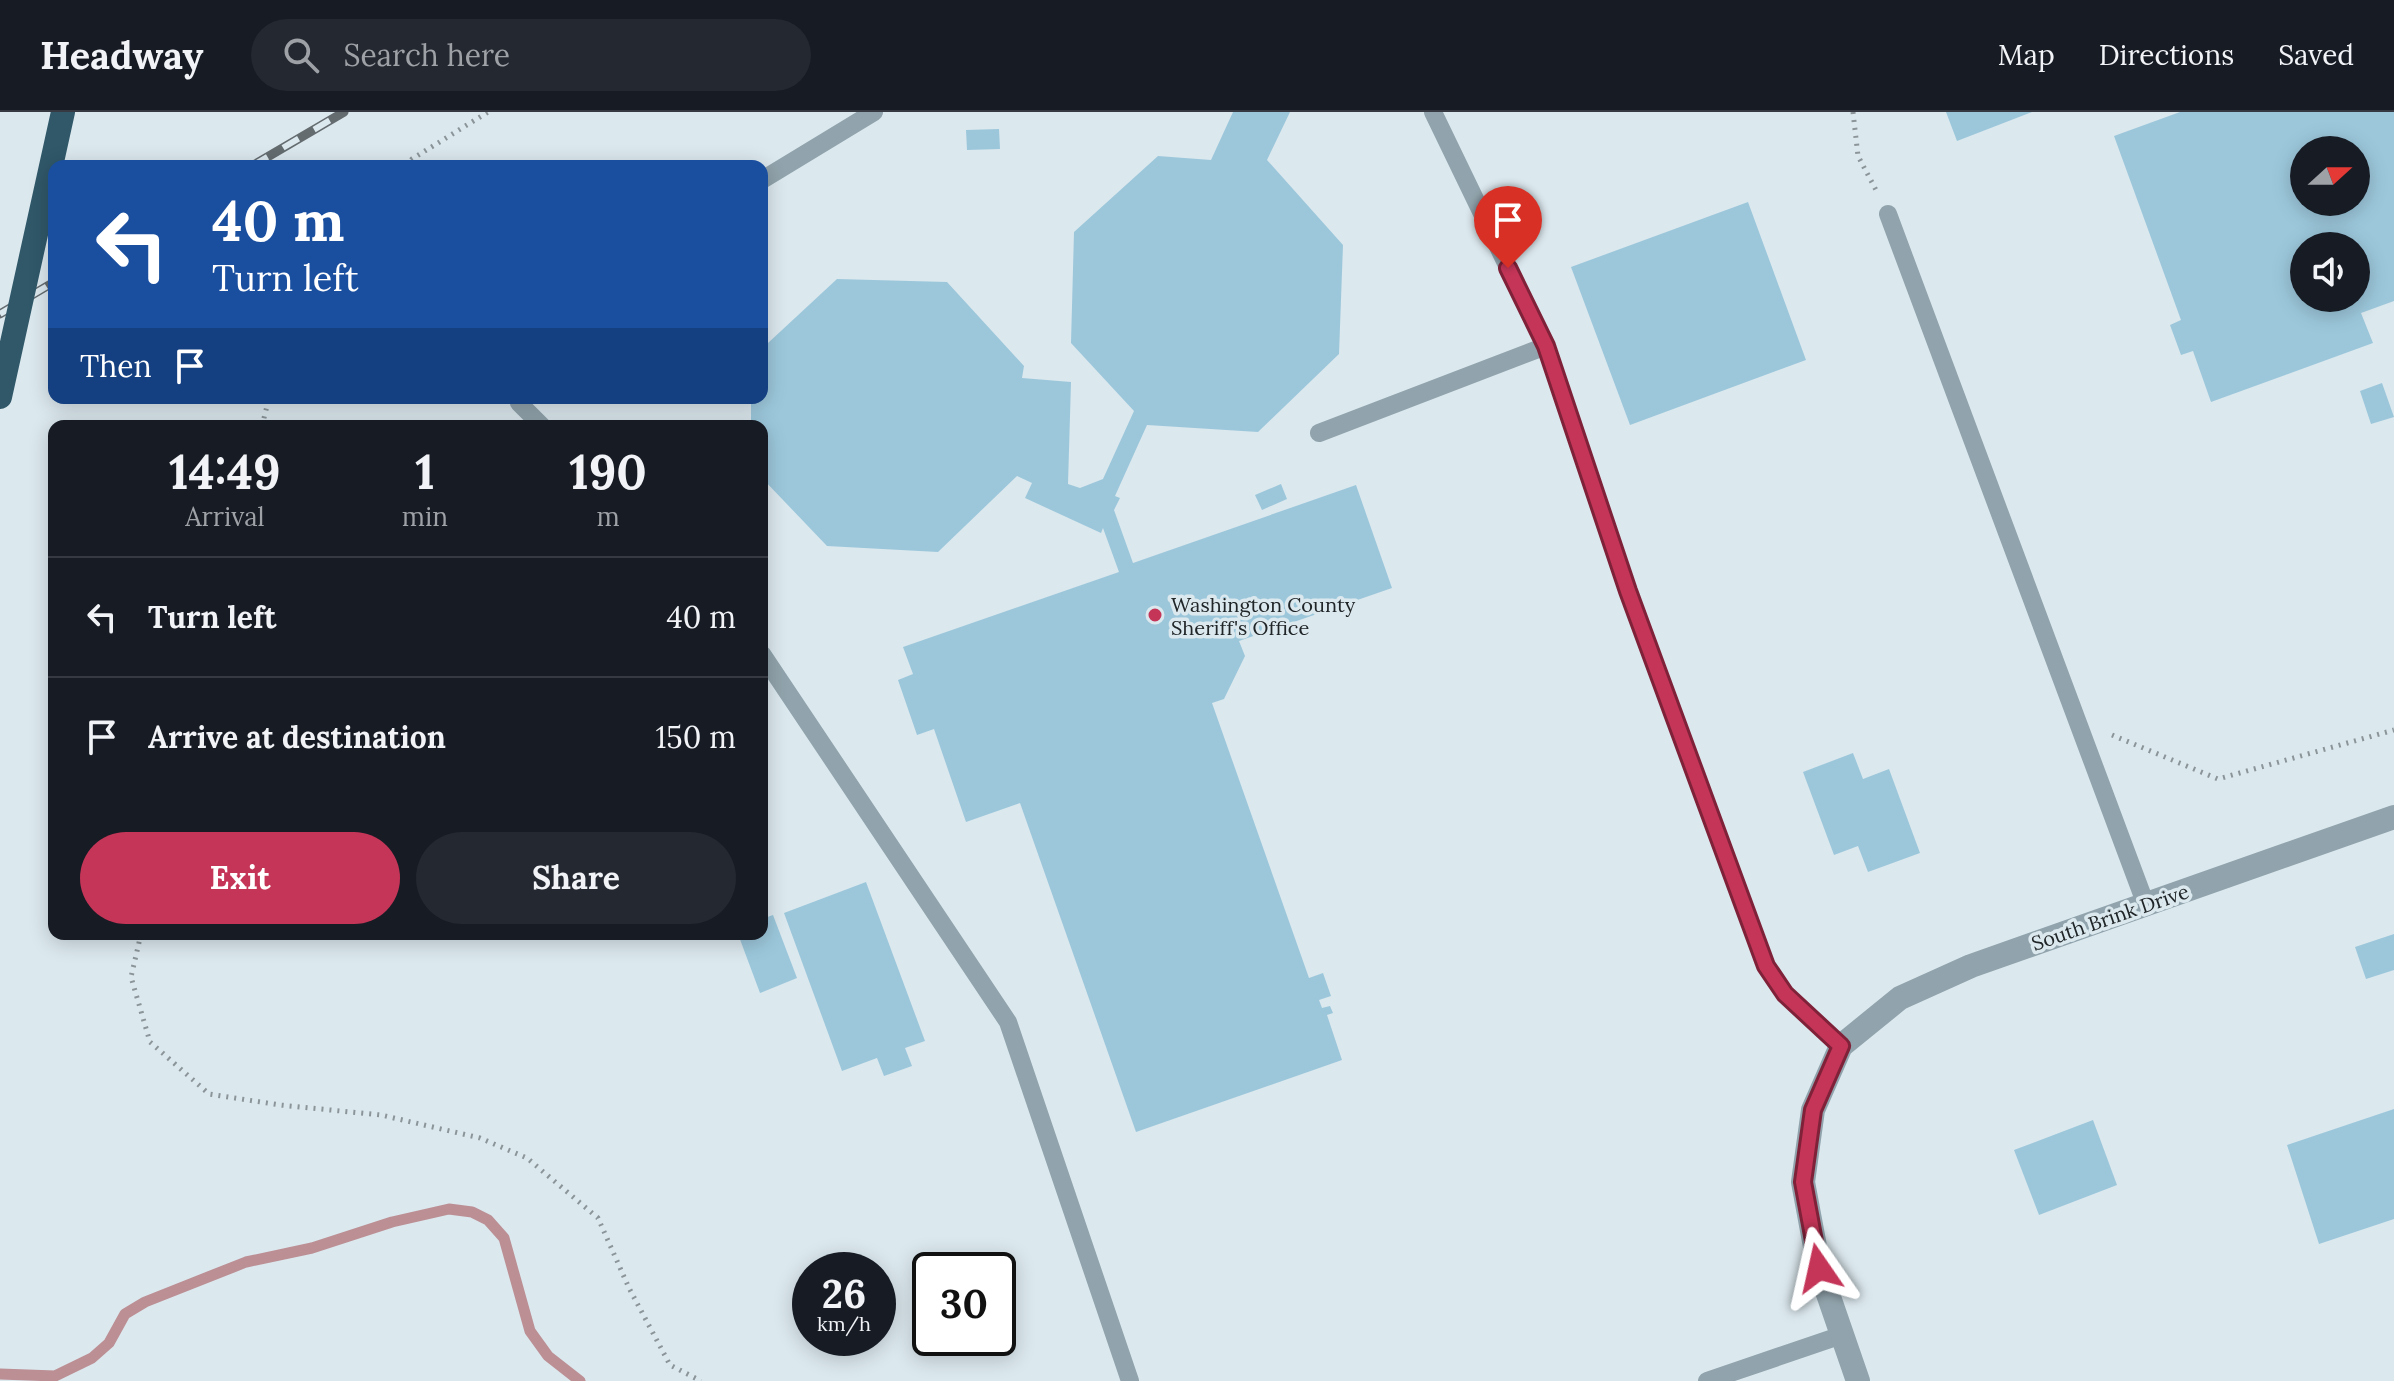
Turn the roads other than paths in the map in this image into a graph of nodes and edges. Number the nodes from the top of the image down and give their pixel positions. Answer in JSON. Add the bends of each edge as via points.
{"nodes":[{"id":1,"x":63,"y":112,"type":"edge"},
{"id":2,"x":874,"y":112,"type":"edge"},
{"id":3,"x":1433,"y":112,"type":"edge"},
{"id":4,"x":52,"y":160,"type":"edge"},
{"id":5,"x":768,"y":176,"type":"edge"},
{"id":6,"x":48,"y":180,"type":"edge"},
{"id":7,"x":1888,"y":214,"type":"road end"},
{"id":8,"x":1546,"y":346,"type":"junction"},
{"id":9,"x":0,"y":397,"type":"edge"},
{"id":10,"x":520,"y":404,"type":"edge"},
{"id":11,"x":536,"y":420,"type":"edge"},
{"id":12,"x":1319,"y":433,"type":"dead end"},
{"id":13,"x":768,"y":663,"type":"edge"},
{"id":14,"x":2394,"y":817,"type":"edge"},
{"id":15,"x":2146,"y":905,"type":"junction"},
{"id":16,"x":1841,"y":1046,"type":"junction"},
{"id":17,"x":1842,"y":1335,"type":"junction"},
{"id":18,"x":1130,"y":1381,"type":"edge"},
{"id":19,"x":1707,"y":1381,"type":"edge"},
{"id":20,"x":1858,"y":1381,"type":"edge"}],
"edges":[{"from":1,"to":4,"type":"highway","bridge":true},
{"from":2,"to":5,"type":"lane"},
{"from":3,"to":8,"type":"lane"},
{"from":6,"to":9,"type":"highway","bridge":true},
{"from":7,"to":15,"type":"lane"},
{"from":8,"to":12,"type":"lane"},
{"from":8,"to":16,"type":"lane","via":[[1628,591],[1766,966],[1785,994]]},
{"from":10,"to":11,"type":"lane"},
{"from":13,"to":18,"type":"lane","via":[[1008,1022]]},
{"from":14,"to":15,"type":"street","name":"South Brink Drive"},
{"from":15,"to":16,"type":"street","name":"South Brink Drive","via":[[1971,966],[1900,998]]},
{"from":16,"to":17,"type":"street","via":[[1813,1110],[1803,1182],[1819,1268]]},
{"from":17,"to":19,"type":"lane"},
{"from":17,"to":20,"type":"street"}]}
